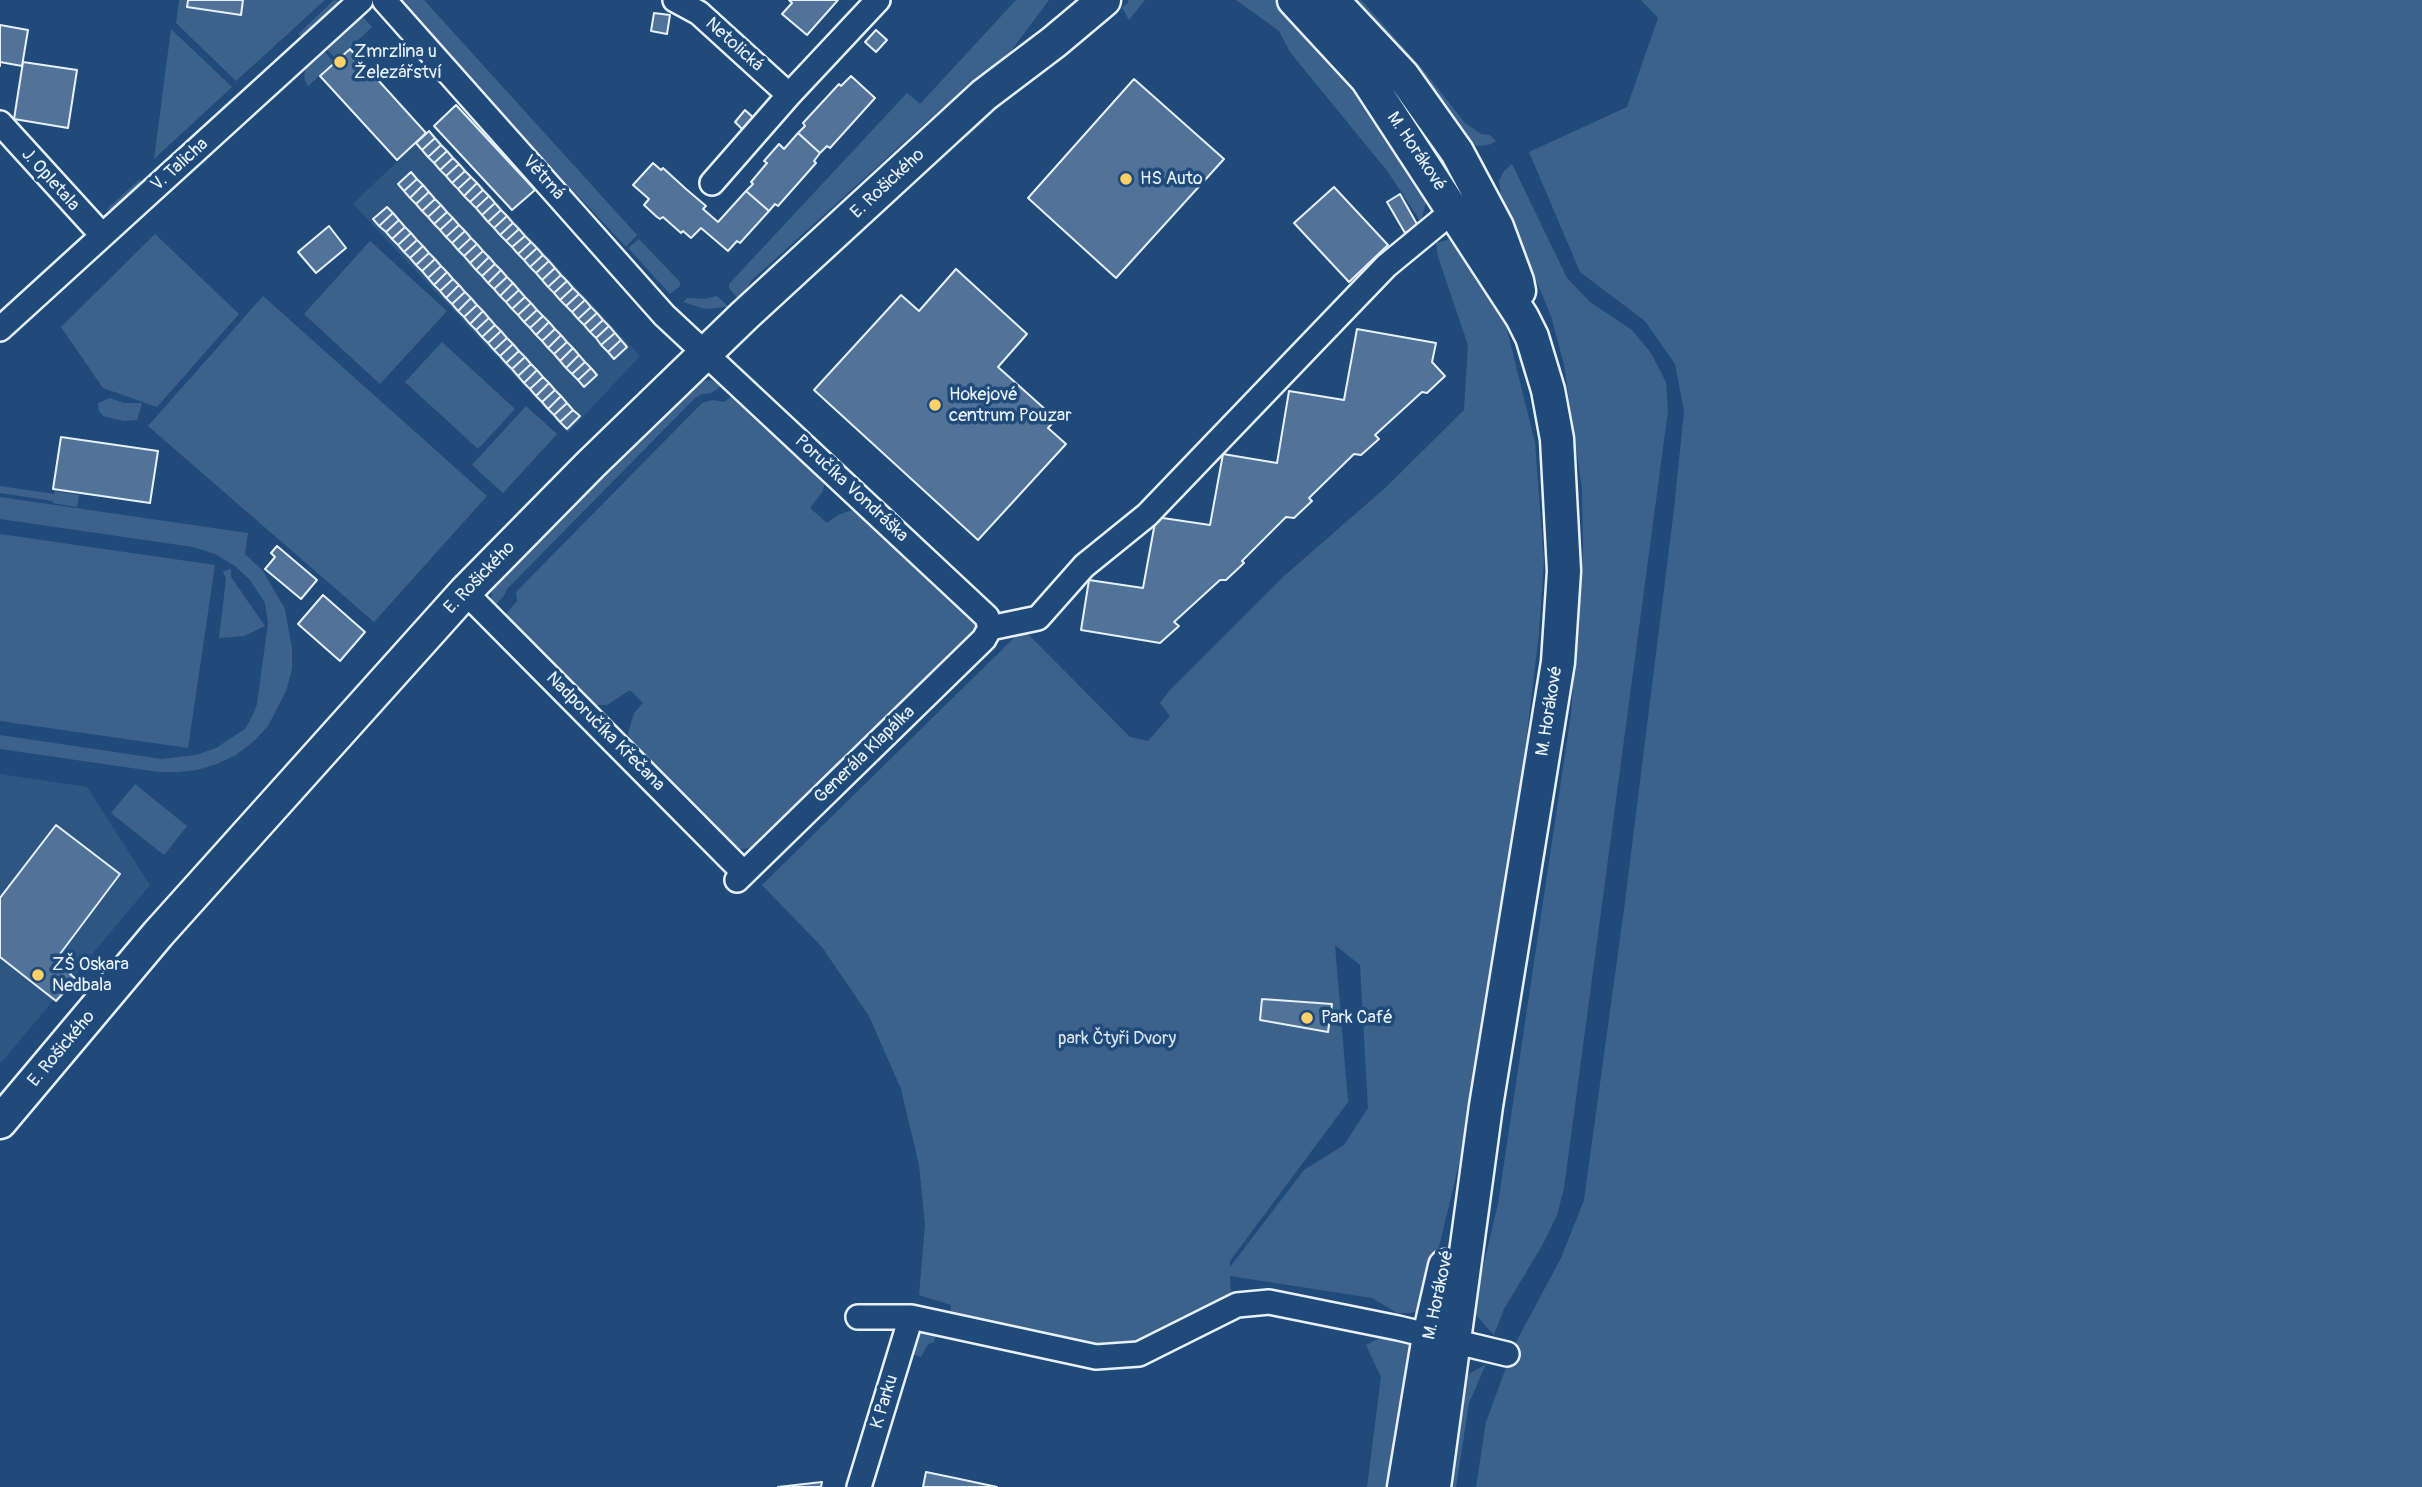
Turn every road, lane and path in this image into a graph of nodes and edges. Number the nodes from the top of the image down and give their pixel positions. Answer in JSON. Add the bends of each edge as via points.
{"nodes":[{"id":1,"x":361,"y":0,"type":"edge"},
{"id":2,"x":384,"y":0,"type":"edge"},
{"id":3,"x":676,"y":0,"type":"edge"},
{"id":4,"x":878,"y":0,"type":"edge"},
{"id":5,"x":1070,"y":0,"type":"edge"},
{"id":6,"x":1104,"y":0,"type":"edge"},
{"id":7,"x":1294,"y":0,"type":"edge"},
{"id":8,"x":1332,"y":0,"type":"edge"},
{"id":9,"x":1006,"y":78,"type":"junction"},
{"id":10,"x":789,"y":95,"type":"junction"},
{"id":11,"x":0,"y":123,"type":"edge"},
{"id":12,"x":712,"y":183,"type":"dead end"},
{"id":13,"x":1454,"y":210,"type":"junction"},
{"id":14,"x":102,"y":235,"type":"junction"},
{"id":15,"x":1522,"y":317,"type":"junction"},
{"id":16,"x":0,"y":329,"type":"edge"},
{"id":17,"x":704,"y":354,"type":"junction"},
{"id":18,"x":465,"y":592,"type":"junction"},
{"id":19,"x":990,"y":628,"type":"junction"},
{"id":20,"x":740,"y":877,"type":"joint"},
{"id":21,"x":0,"y":1122,"type":"edge"},
{"id":22,"x":858,"y":1317,"type":"dead end"},
{"id":23,"x":911,"y":1317,"type":"junction"},
{"id":24,"x":1441,"y":1339,"type":"junction"},
{"id":25,"x":1507,"y":1354,"type":"dead end"},
{"id":26,"x":859,"y":1487,"type":"edge"},
{"id":27,"x":1404,"y":1487,"type":"edge"},
{"id":28,"x":1434,"y":1487,"type":"edge"}],
"edges":[{"from":1,"to":14,"type":"street","name":"V. Talicha"},
{"from":2,"to":17,"type":"street","name":"Větrná","via":[[664,315]]},
{"from":3,"to":10,"type":"street","name":"Netolická","via":[[699,13]]},
{"from":4,"to":10,"type":"street"},
{"from":5,"to":9,"type":"street","name":"E. Rošického"},
{"from":6,"to":9,"type":"street","name":"E. Rošického"},
{"from":7,"to":13,"type":"street","name":"M. Horákové","via":[[1367,79]]},
{"from":8,"to":15,"type":"street","name":"M. Horákové","via":[[1403,76],[1457,152],[1497,227],[1517,281]]},
{"from":9,"to":17,"type":"street","name":"E. Rošického"},
{"from":10,"to":12,"type":"street"},
{"from":11,"to":14,"type":"street","name":"J. Opletala"},
{"from":13,"to":15,"type":"street","name":"M. Horákové"},
{"from":13,"to":19,"type":"street","via":[[1386,266],[1147,515],[1084,566],[1038,618]]},
{"from":14,"to":16,"type":"street","name":"V. Talicha"},
{"from":15,"to":24,"type":"street","name":"M. Horákové","via":[[1536,350],[1558,439],[1564,571],[1558,662],[1486,1106],[1451,1238]]},
{"from":17,"to":18,"type":"street","name":"E. Rošického"},
{"from":17,"to":19,"type":"street","name":"Poručíka Vondráška","via":[[987,617]]},
{"from":18,"to":20,"type":"street","name":"Nadporučíka Křečana"},
{"from":18,"to":21,"type":"street","name":"E. Rošického","via":[[158,934]]},
{"from":19,"to":20,"type":"street","name":"Generála Klapálka","via":[[984,639]]},
{"from":22,"to":23,"type":"street"},
{"from":23,"to":24,"type":"street","via":[[1096,1357],[1139,1354],[1237,1305],[1269,1302]]},
{"from":23,"to":26,"type":"street","name":"K Parku"},
{"from":24,"to":25,"type":"street"},
{"from":24,"to":27,"type":"street","name":"M. Horákové"},
{"from":24,"to":28,"type":"street","name":"M. Horákové"}]}
